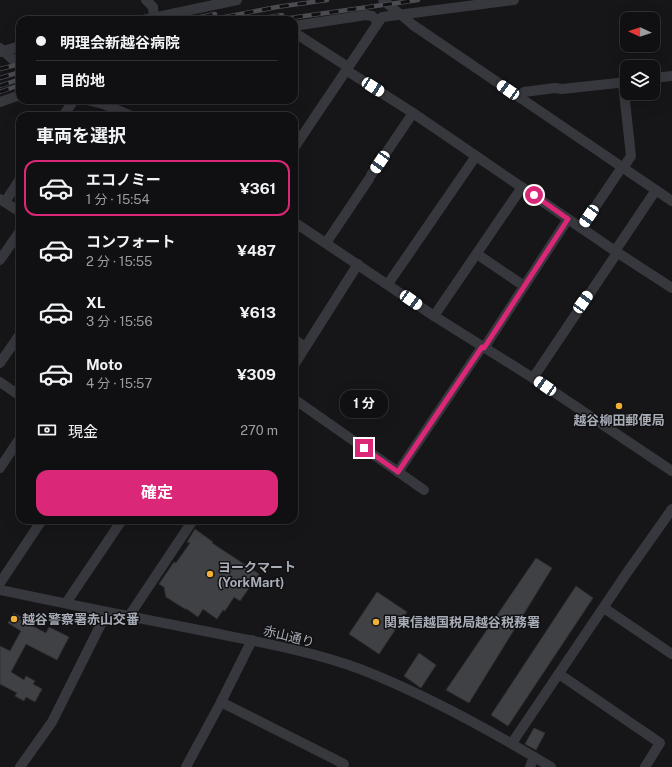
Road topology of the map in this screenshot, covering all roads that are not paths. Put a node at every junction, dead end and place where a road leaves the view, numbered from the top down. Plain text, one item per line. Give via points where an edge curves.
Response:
1 (146, 0) edge
2 (237, 0) edge
3 (382, 0) edge
4 (514, 0) edge
5 (400, 15) junction
6 (154, 16) edge
7 (163, 16) edge
8 (378, 22) junction
9 (298, 25) edge
10 (298, 34) edge
11 (16, 47) edge
12 (1, 50) edge
13 (16, 63) edge
14 (347, 68) junction
15 (672, 76) edge
16 (660, 77) edge
17 (620, 83) edge
18 (16, 96) edge
19 (520, 98) junction
20 (627, 100) edge
21 (0, 102) edge
22 (103, 104) edge
23 (122, 112) edge
24 (413, 112) junction
25 (298, 142) edge
26 (476, 156) junction
27 (622, 168) junction
28 (16, 184) edge
29 (522, 187) junction
30 (656, 190) junction
31 (2, 200) edge
32 (672, 201) edge
33 (16, 209) edge
34 (568, 219) junction
35 (298, 225) edge
36 (581, 228) junction
37 (16, 237) edge
38 (326, 243) junction
39 (616, 252) junction
40 (476, 254) junction
41 (0, 260) edge
42 (358, 264) junction
43 (388, 284) junction
44 (524, 286) junction
45 (672, 288) edge
46 (434, 316) junction
47 (16, 340) edge
48 (298, 342) edge
49 (305, 347) junction
50 (483, 348) junction
51 (298, 358) edge
52 (0, 363) edge
53 (533, 378) junction
54 (0, 382) edge
55 (16, 393) edge
56 (298, 402) edge
57 (16, 444) edge
58 (0, 468) edge
59 (398, 472) junction
60 (672, 472) edge
61 (424, 490) dead end
62 (672, 509) edge
63 (39, 524) edge
64 (119, 524) edge
65 (190, 524) edge
66 (4, 567) edge
67 (0, 583) edge
68 (0, 590) edge
69 (66, 603) junction
70 (604, 608) junction
71 (107, 612) junction
72 (129, 616) junction
73 (252, 640) junction
74 (672, 654) edge
75 (559, 674) junction
76 (221, 702) junction
77 (512, 743) junction
78 (534, 757) junction
79 (20, 767) edge
80 (186, 767) edge
81 (342, 767) edge
82 (530, 767) edge
83 (551, 767) edge
84 (645, 767) edge

1 - 6 street via 153,7
2 - 7 street
3 - 5 street
4 - 5 street
5 - 8 street via 382,17
5 - 19 street
8 - 9 street via 372,16 366,15
8 - 14 street
10 - 14 street
11 - 12 street
12 - 13 street
14 - 24 street
14 - 25 street
15 - 16 street
17 - 19 street via 524,92
18 - 21 street
19 - 27 street
20 - 27 street via 632,156
22 - 23 street
24 - 26 street
24 - 38 street
26 - 29 street
26 - 43 street
27 - 30 street
27 - 36 street
28 - 31 street
29 - 34 street
29 - 40 street
30 - 32 street
30 - 39 street
31 - 33 street
34 - 36 street
34 - 44 street
35 - 38 street
36 - 39 street
37 - 41 street
38 - 42 street
39 - 45 street
39 - 53 street
40 - 44 street
40 - 46 street
42 - 43 street
42 - 49 street
43 - 46 street
44 - 50 street
46 - 50 street
47 - 52 street
48 - 49 street
49 - 51 street
50 - 53 street
50 - 59 street
53 - 60 street
54 - 55 street
56 - 59 street
57 - 58 street
59 - 61 street
62 - 70 street
63 - 66 street
64 - 69 street
65 - 72 street
66 - 67 street
68 - 69 street, 赤山通り
69 - 71 street, 赤山通り
70 - 74 street
70 - 75 street
71 - 72 street, 赤山通り
71 - 79 street via 52,722
72 - 73 street, 赤山通り
73 - 76 street
73 - 77 street, 赤山通り via 360,669 431,700
75 - 77 street
75 - 84 street via 660,743
76 - 80 street
76 - 81 street via 344,764
77 - 78 street, 赤山通り
78 - 82 street
78 - 83 street, 赤山通り

